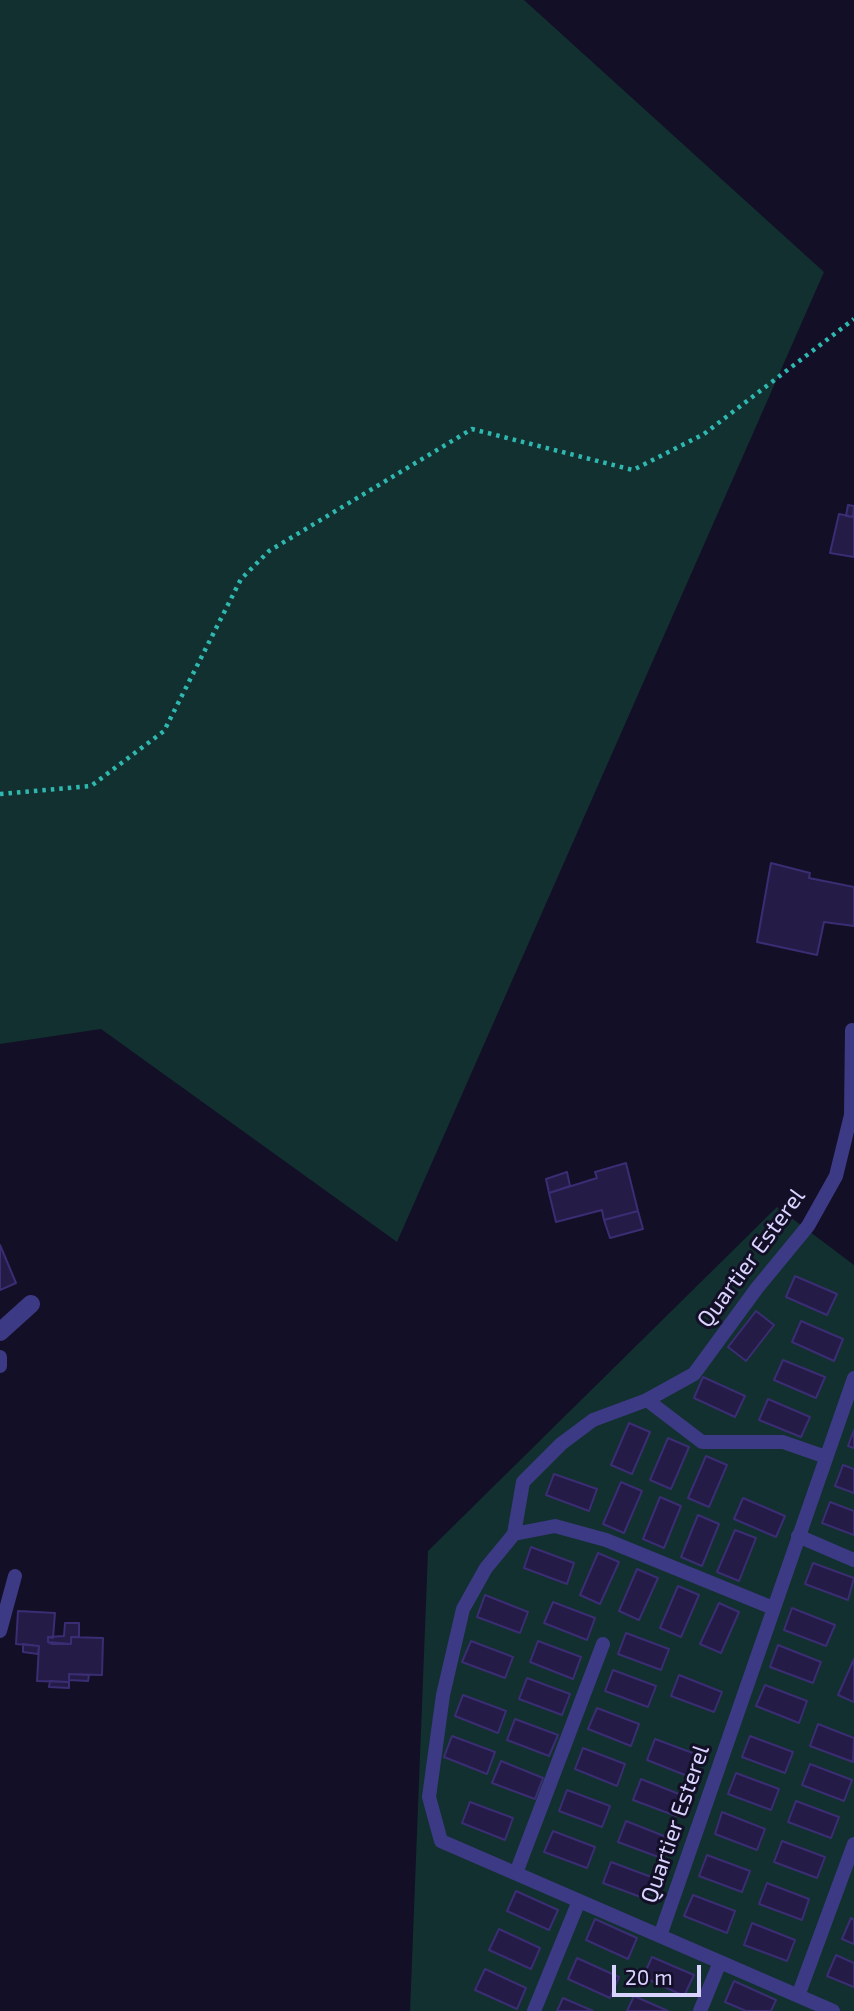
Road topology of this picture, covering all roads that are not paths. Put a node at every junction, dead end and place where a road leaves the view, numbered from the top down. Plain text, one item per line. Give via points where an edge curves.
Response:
1 (852, 1030) edge
2 (32, 1304) dead end
3 (0, 1332) edge
4 (0, 1357) edge
5 (0, 1366) edge
6 (854, 1378) edge
7 (647, 1400) junction
8 (826, 1457) junction
9 (513, 1534) junction
10 (798, 1536) junction
11 (854, 1560) edge
12 (15, 1576) dead end
13 (773, 1608) junction
14 (0, 1631) edge
15 (603, 1644) dead end
16 (854, 1844) edge
17 (516, 1873) junction
18 (579, 1901) junction
19 (660, 1936) junction
20 (720, 1962) junction
21 (798, 1996) junction
22 (534, 2011) edge
23 (700, 2011) edge
24 (833, 2011) edge

1 - 7 lane, Quartier Esterel via 850,1115 836,1176 808,1226 694,1374
2 - 3 street
4 - 5 lane
6 - 8 lane, Quartier Esterel
7 - 8 lane via 702,1442 783,1442
7 - 9 lane, Quartier Esterel via 593,1420 561,1444 523,1482
8 - 10 lane, Quartier Esterel
9 - 13 lane via 555,1526 606,1541
9 - 17 lane, Quartier Esterel via 486,1568 463,1609 443,1695 429,1797 441,1841
10 - 11 lane
10 - 13 lane, Quartier Esterel
12 - 14 lane
13 - 19 lane, Quartier Esterel
15 - 17 lane
16 - 21 lane
17 - 18 lane, Quartier Esterel
18 - 19 lane, Quartier Esterel
18 - 22 lane
19 - 20 lane, Quartier Esterel
20 - 21 lane, Quartier Esterel
20 - 23 lane
21 - 24 lane, Quartier Esterel

